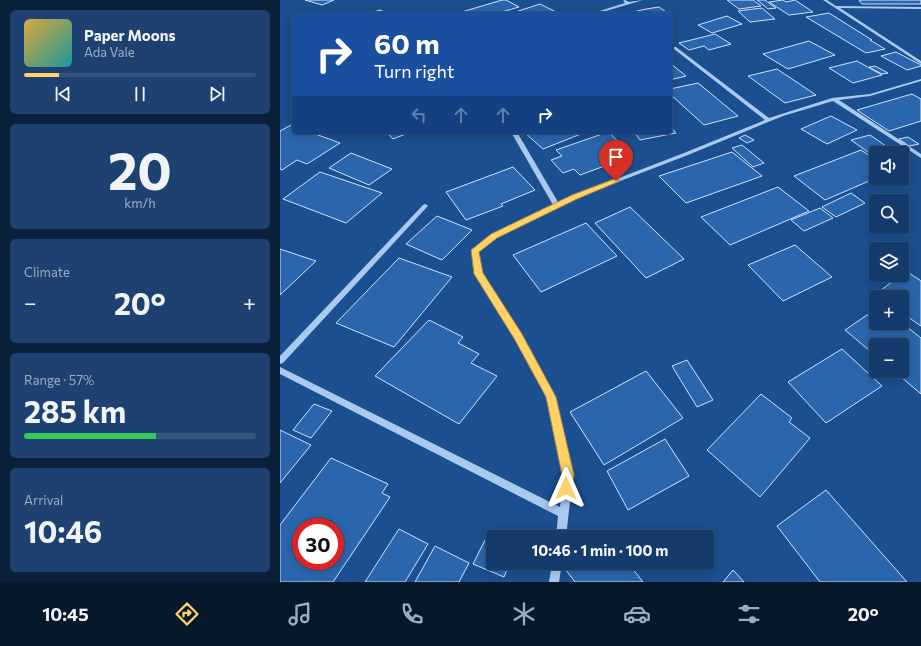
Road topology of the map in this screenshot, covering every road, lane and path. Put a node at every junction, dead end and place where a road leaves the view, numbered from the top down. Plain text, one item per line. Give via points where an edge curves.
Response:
1 (623, 0) edge
2 (641, 0) edge
3 (825, 0) edge
4 (628, 2) junction
5 (834, 7) junction
6 (921, 8) edge
7 (598, 12) edge
8 (675, 48) dead end
9 (921, 63) edge
10 (921, 80) edge
11 (834, 99) junction
12 (769, 120) junction
13 (515, 134) edge
14 (921, 156) edge
15 (425, 206) dead end
16 (557, 206) junction
17 (280, 361) edge
18 (280, 370) edge
19 (564, 514) junction
20 (562, 530) edge
21 (556, 570) edge
22 (554, 582) edge

1 - 4 street
2 - 4 street
3 - 5 street
4 - 7 street
5 - 6 street
5 - 9 street
8 - 12 street
10 - 11 street via 870,95
11 - 12 street
11 - 14 street
12 - 16 street
13 - 16 street
15 - 17 street
16 - 19 street via 494,236 475,250 479,274 519,337 551,397 568,475
18 - 19 street
19 - 20 street
21 - 22 street

